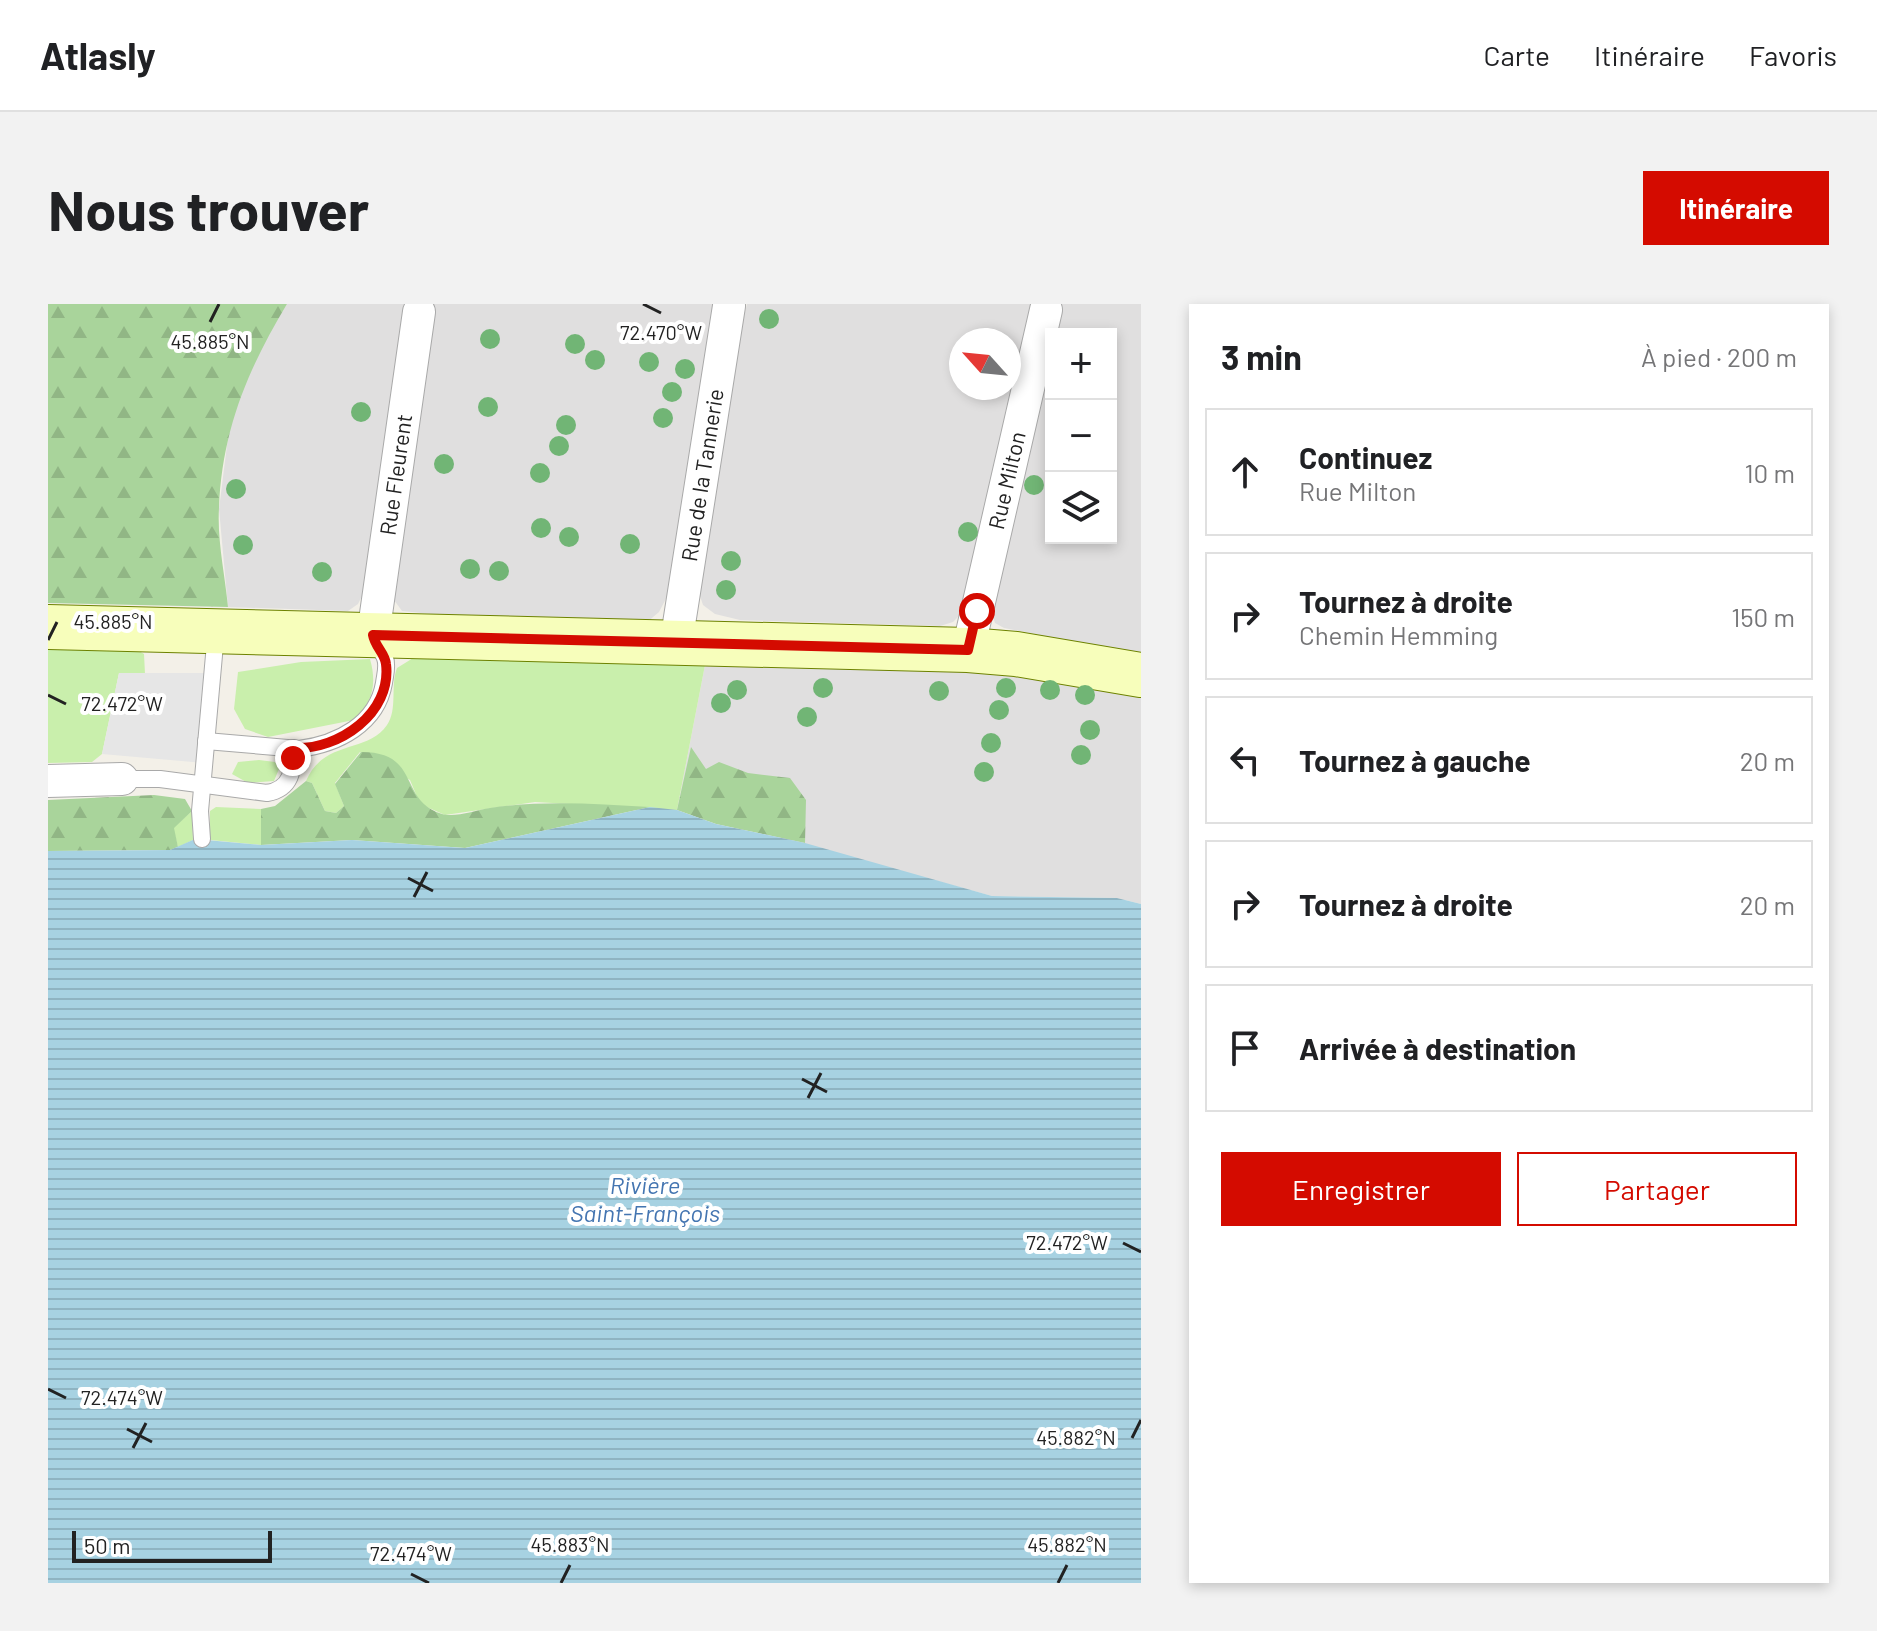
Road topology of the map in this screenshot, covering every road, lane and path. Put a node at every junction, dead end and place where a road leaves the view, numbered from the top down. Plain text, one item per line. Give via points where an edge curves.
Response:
1 (729, 306) dead end
2 (1046, 310) dead end
3 (419, 312) dead end
4 (48, 627) edge
5 (216, 631) junction
6 (373, 635) junction
7 (676, 643) junction
8 (968, 650) junction
9 (1141, 675) edge
10 (206, 741) junction
11 (294, 748) junction
12 (122, 779) joint
13 (48, 781) edge
14 (203, 785) junction
15 (202, 839) dead end

1 - 7 street, Rue de la Tannerie
2 - 8 street, Rue Milton
3 - 6 street, Rue Fleurent
4 - 5 street
5 - 6 street
5 - 10 lane
6 - 7 street
6 - 11 lane via 386,669 373,713 337,738
7 - 8 street
8 - 9 street
10 - 11 lane
10 - 14 lane
11 - 14 lane via 292,771 279,791
12 - 13 street
12 - 14 lane
14 - 15 lane

